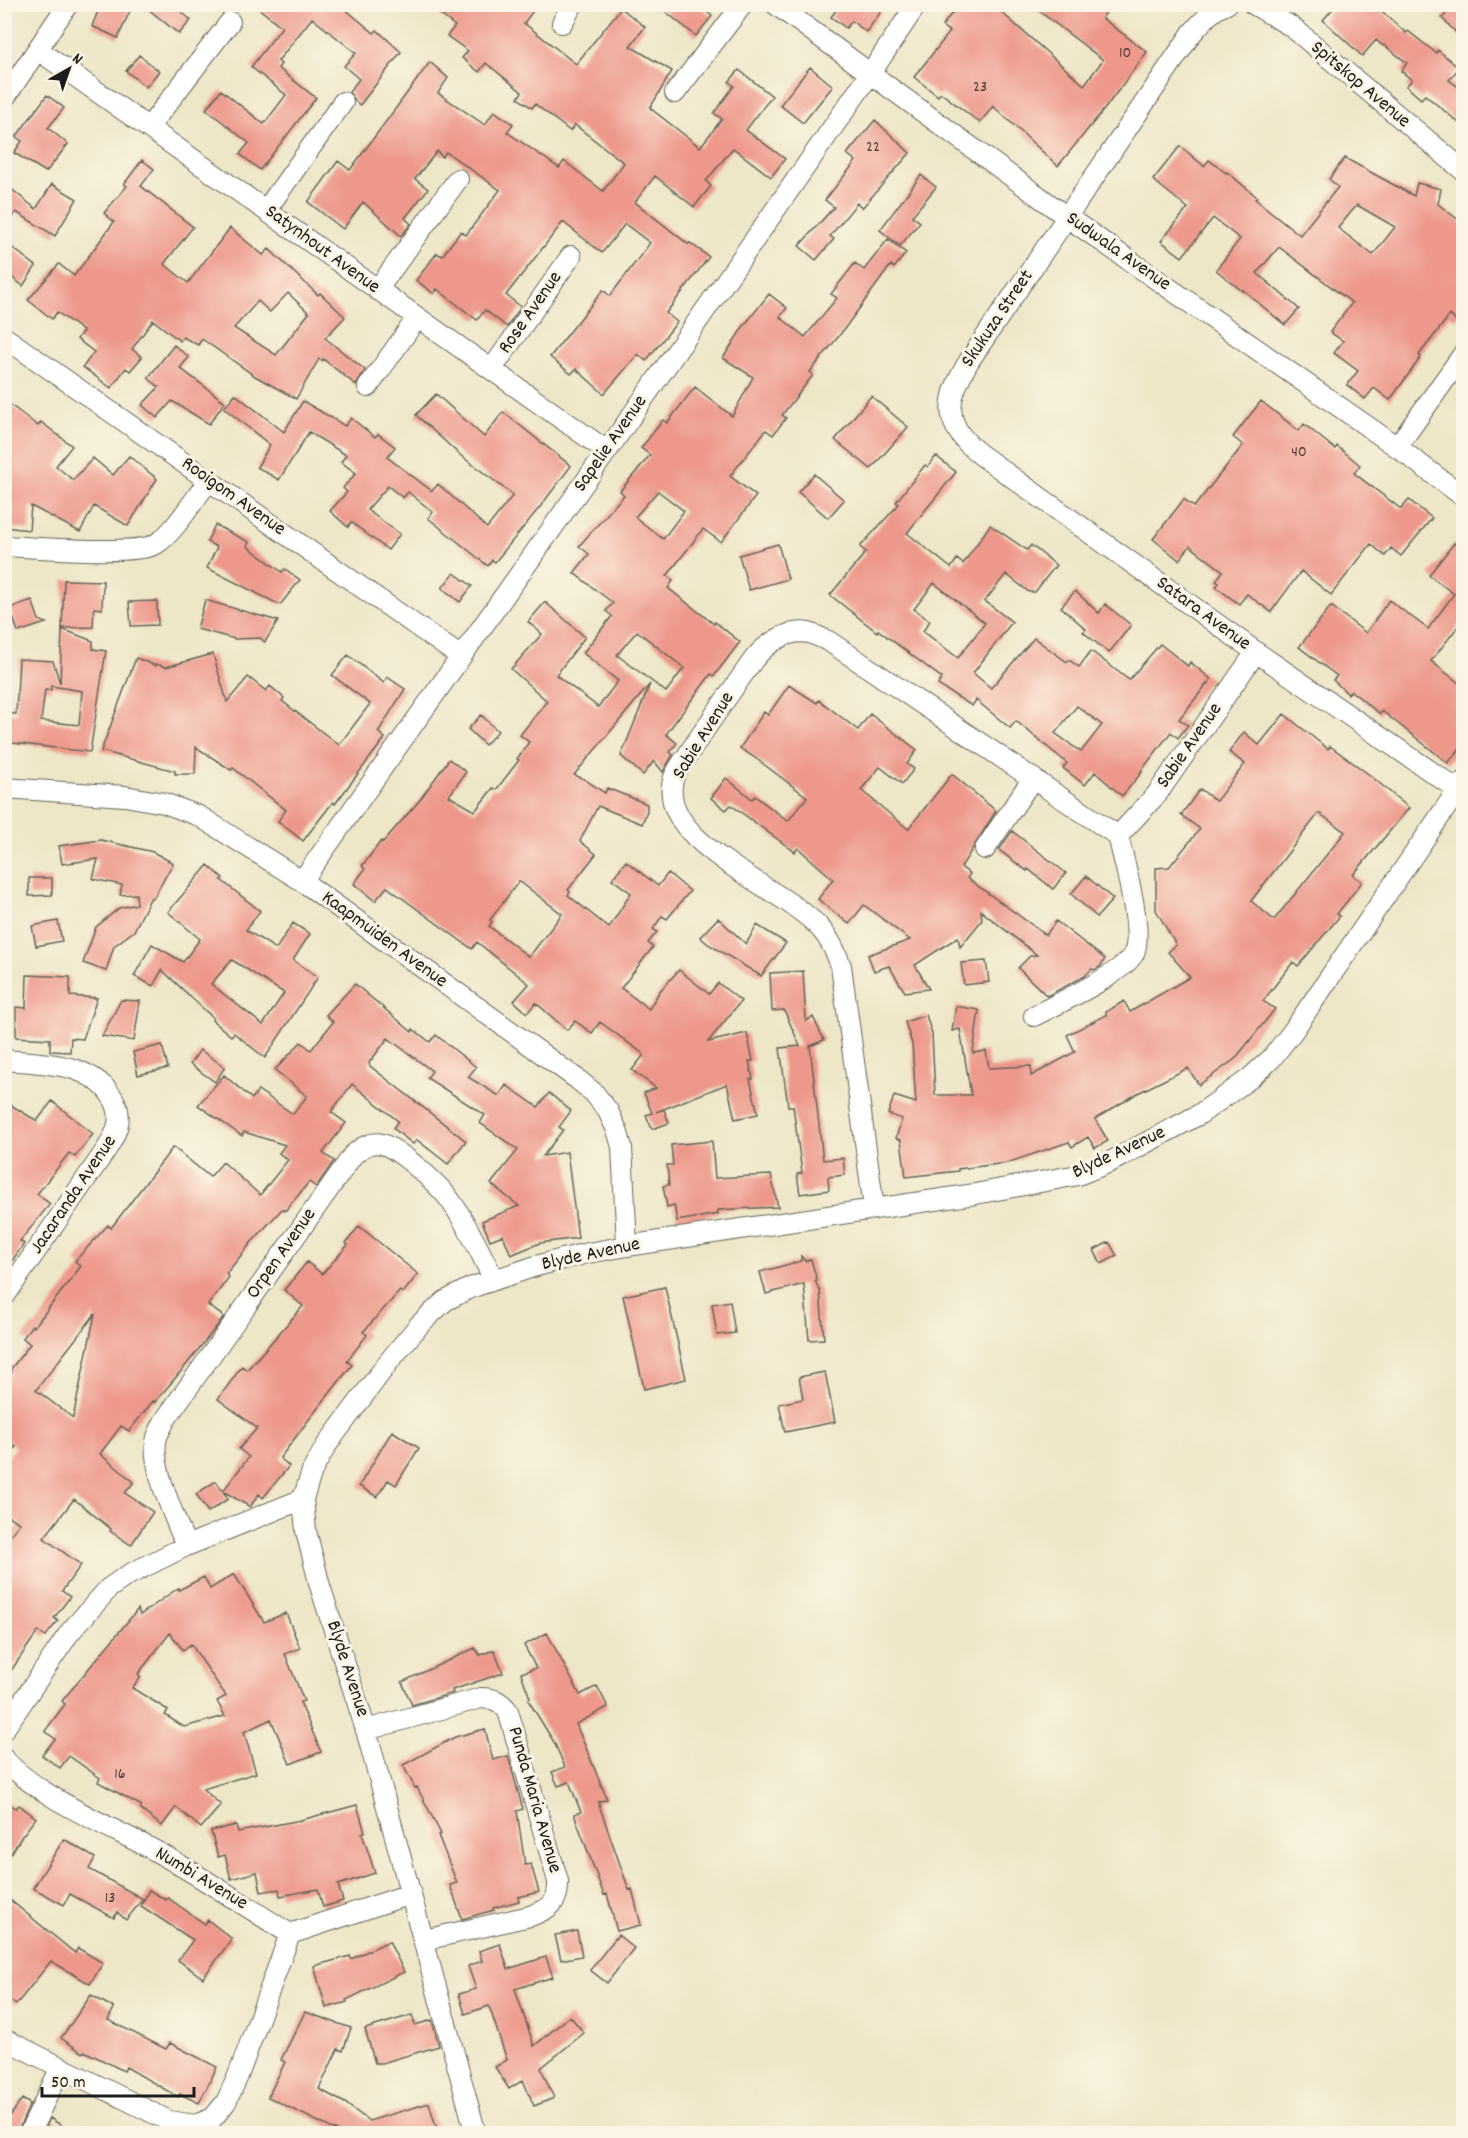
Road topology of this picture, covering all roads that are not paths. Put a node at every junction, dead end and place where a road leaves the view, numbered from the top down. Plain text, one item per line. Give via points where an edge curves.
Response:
1 (68, 4) edge
2 (573, 4) edge
3 (743, 4) edge
4 (775, 4) edge
5 (917, 4) edge
6 (1227, 4) edge
7 (1253, 4) edge
8 (230, 22) dead end
9 (562, 23) dead end
10 (38, 50) junction
11 (870, 74) junction
12 (675, 93) dead end
13 (4, 99) edge
14 (343, 102) dead end
15 (149, 127) junction
16 (1464, 171) edge
17 (458, 179) dead end
18 (266, 210) junction
19 (1067, 217) junction
20 (571, 256) dead end
21 (377, 290) junction
22 (417, 318) junction
23 (4, 337) edge
24 (1464, 353) edge
25 (492, 369) junction
26 (368, 387) dead end
27 (956, 429) joint
28 (1397, 447) junction
29 (607, 451) junction
30 (209, 480) junction
31 (1464, 497) edge
32 (4, 546) edge
33 (1256, 652) junction
34 (461, 657) junction
35 (1033, 778) junction
36 (1461, 785) edge
37 (4, 788) edge
38 (1118, 836) junction
39 (985, 849) dead end
40 (302, 882) junction
41 (1034, 1016) dead end
42 (4, 1060) edge
43 (874, 1208) junction
44 (627, 1246) junction
45 (494, 1280) junction
46 (4, 1297) edge
47 (303, 1498) junction
48 (186, 1546) junction
49 (4, 1729) edge
50 (366, 1730) junction
51 (4, 1759) edge
52 (410, 1894) junction
53 (290, 1934) junction
54 (424, 1940) junction
55 (4, 2039) edge
56 (61, 2067) junction
57 (29, 2133) edge
58 (476, 2133) edge

1 - 10 street
2 - 9 street
3 - 12 street
4 - 11 street, Sudwala Avenue
5 - 11 street, Sapelie Avenue
6 - 19 street via 1207,16 1192,33
7 - 16 street, Spitskop Avenue via 1292,27
8 - 15 street
10 - 13 street
10 - 15 street, Satynhout Avenue
11 - 19 street, Sudwala Avenue
11 - 29 street, Sapelie Avenue
14 - 18 street
15 - 18 street, Satynhout Avenue
17 - 21 street
18 - 21 street, Satynhout Avenue
19 - 27 street, Skukuza Street via 958,380 951,413
19 - 28 street, Sudwala Avenue
20 - 25 street, Rose Avenue
21 - 22 street, Satynhout Avenue
22 - 25 street, Satynhout Avenue
22 - 26 street
23 - 30 street, Rooigom Avenue
24 - 28 street
25 - 29 street, Satynhout Avenue
27 - 33 street, Satara Avenue via 981,455
28 - 31 street, Sudwala Avenue
29 - 34 street, Sapelie Avenue
30 - 32 street via 166,536 154,545 121,550
30 - 34 street, Rooigom Avenue
33 - 36 street, Satara Avenue
33 - 38 street, Sabie Avenue via 1157,794
34 - 40 street, Sapelie Avenue
35 - 38 street, Sabie Avenue
35 - 39 street
35 - 43 street, Sabie Avenue via 830,642 810,633 793,633 760,651 673,778 670,799 686,828 701,843 798,909 819,926 834,946 841,966
36 - 43 street, Blyde Avenue via 1293,1031 1271,1059 1230,1093 1200,1114 1078,1175
37 - 40 street, Kaapmuiden Avenue via 125,796 164,803 199,816
38 - 41 street via 1136,919 1134,954 1098,983
40 - 44 street, Kaapmuiden Avenue via 594,1093 608,1111 622,1147
42 - 46 street, Jacaranda Avenue via 73,1068 92,1077 107,1089 120,1117 117,1132 106,1150
43 - 44 street, Blyde Avenue
44 - 45 street, Blyde Avenue via 536,1266
45 - 47 street, Blyde Avenue via 445,1301 420,1324 326,1446
45 - 48 street, Orpen Avenue via 452,1202 436,1185 381,1144 365,1145 353,1155 172,1410 157,1438 159,1473
47 - 48 street
47 - 50 street, Blyde Avenue via 306,1532 320,1586
48 - 49 street via 109,1588 70,1632
50 - 52 street, Blyde Avenue
50 - 54 street, Punda Maria Avenue via 482,1698 501,1703 508,1711 558,1881 558,1895 544,1911
51 - 53 street, Numbi Avenue via 50,1794 161,1854
52 - 53 street
52 - 54 street, Blyde Avenue
53 - 56 street via 238,2076 213,2118 195,2125 169,2121
54 - 58 street, Blyde Avenue
55 - 56 street
56 - 57 street

